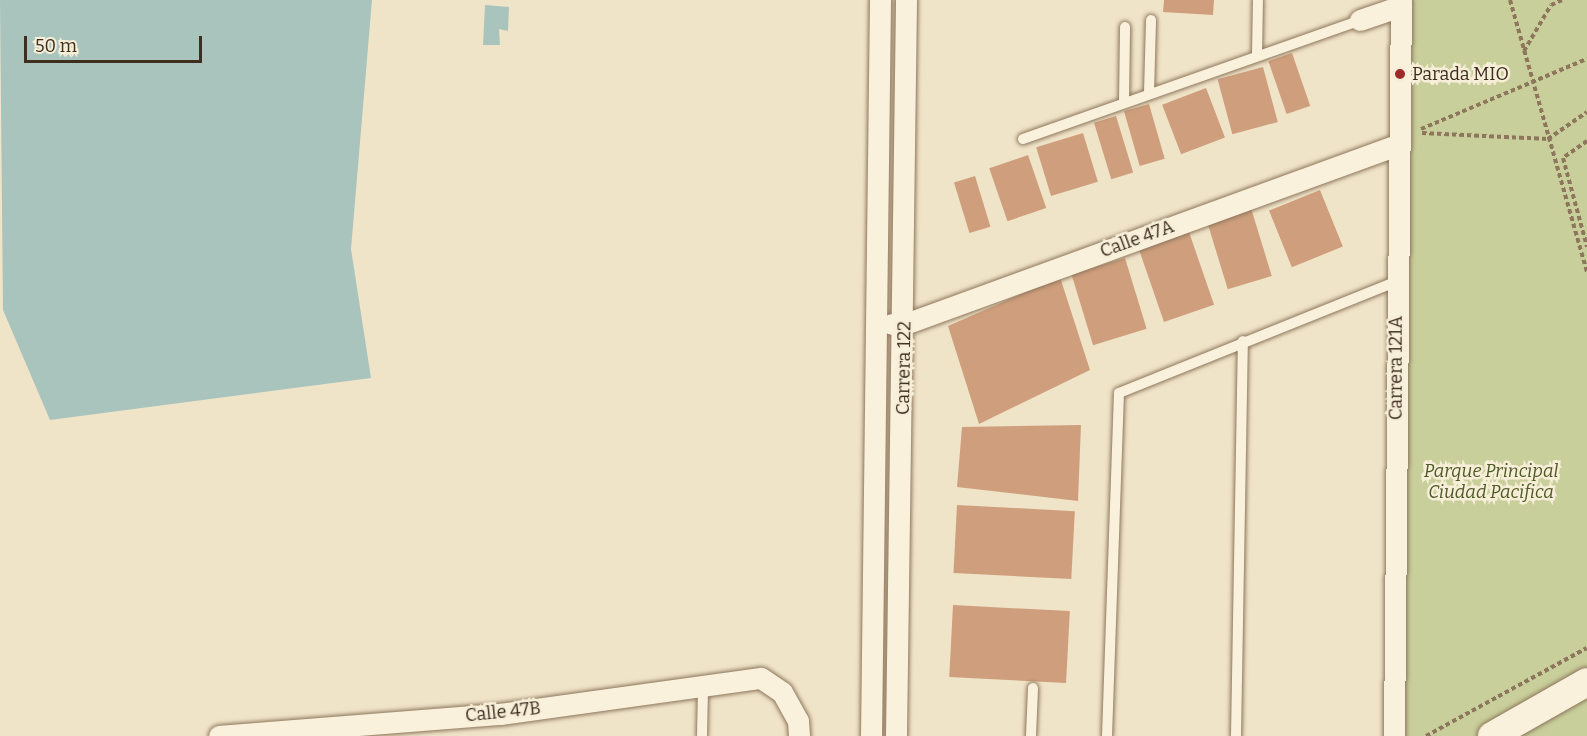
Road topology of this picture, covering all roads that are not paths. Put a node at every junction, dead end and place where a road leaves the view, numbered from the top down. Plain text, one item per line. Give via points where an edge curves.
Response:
1 (880, 0) edge
2 (906, 0) edge
3 (1258, 0) edge
4 (1401, 3) edge
5 (1151, 20) dead end
6 (1360, 20) joint
7 (1125, 27) dead end
8 (1257, 55) junction
9 (1149, 93) junction
10 (1124, 102) junction
11 (1023, 139) dead end
12 (1397, 145) junction
13 (1397, 282) junction
14 (876, 324) junction
15 (905, 324) junction
16 (1243, 341) junction
17 (1587, 682) edge
18 (703, 688) junction
19 (1033, 688) dead end
20 (219, 736) edge
21 (702, 736) edge
22 (799, 736) edge
23 (871, 736) edge
24 (896, 736) edge
25 (1031, 736) edge
26 (1107, 736) edge
27 (1236, 736) edge
28 (1394, 736) edge
29 (1492, 736) edge

1 - 14 street, Carrera 122
2 - 15 street, Carrera 122
3 - 8 lane
4 - 6 street
4 - 12 street, Carrera 121A
5 - 9 lane
6 - 8 lane
7 - 10 lane
8 - 9 lane
9 - 10 lane
10 - 11 lane
12 - 13 street, Carrera 121A
12 - 15 street, Calle 47A
13 - 16 lane
13 - 28 street, Carrera 121A
14 - 15 street, Calle 47A
14 - 23 street, Carrera 122
15 - 24 street, Carrera 122
16 - 26 lane via 1119,393
16 - 27 lane
17 - 29 main road
18 - 20 street, Calle 47B via 500,714
18 - 21 lane
18 - 22 street, Calle 47B via 761,678 782,692 798,721
19 - 25 lane

